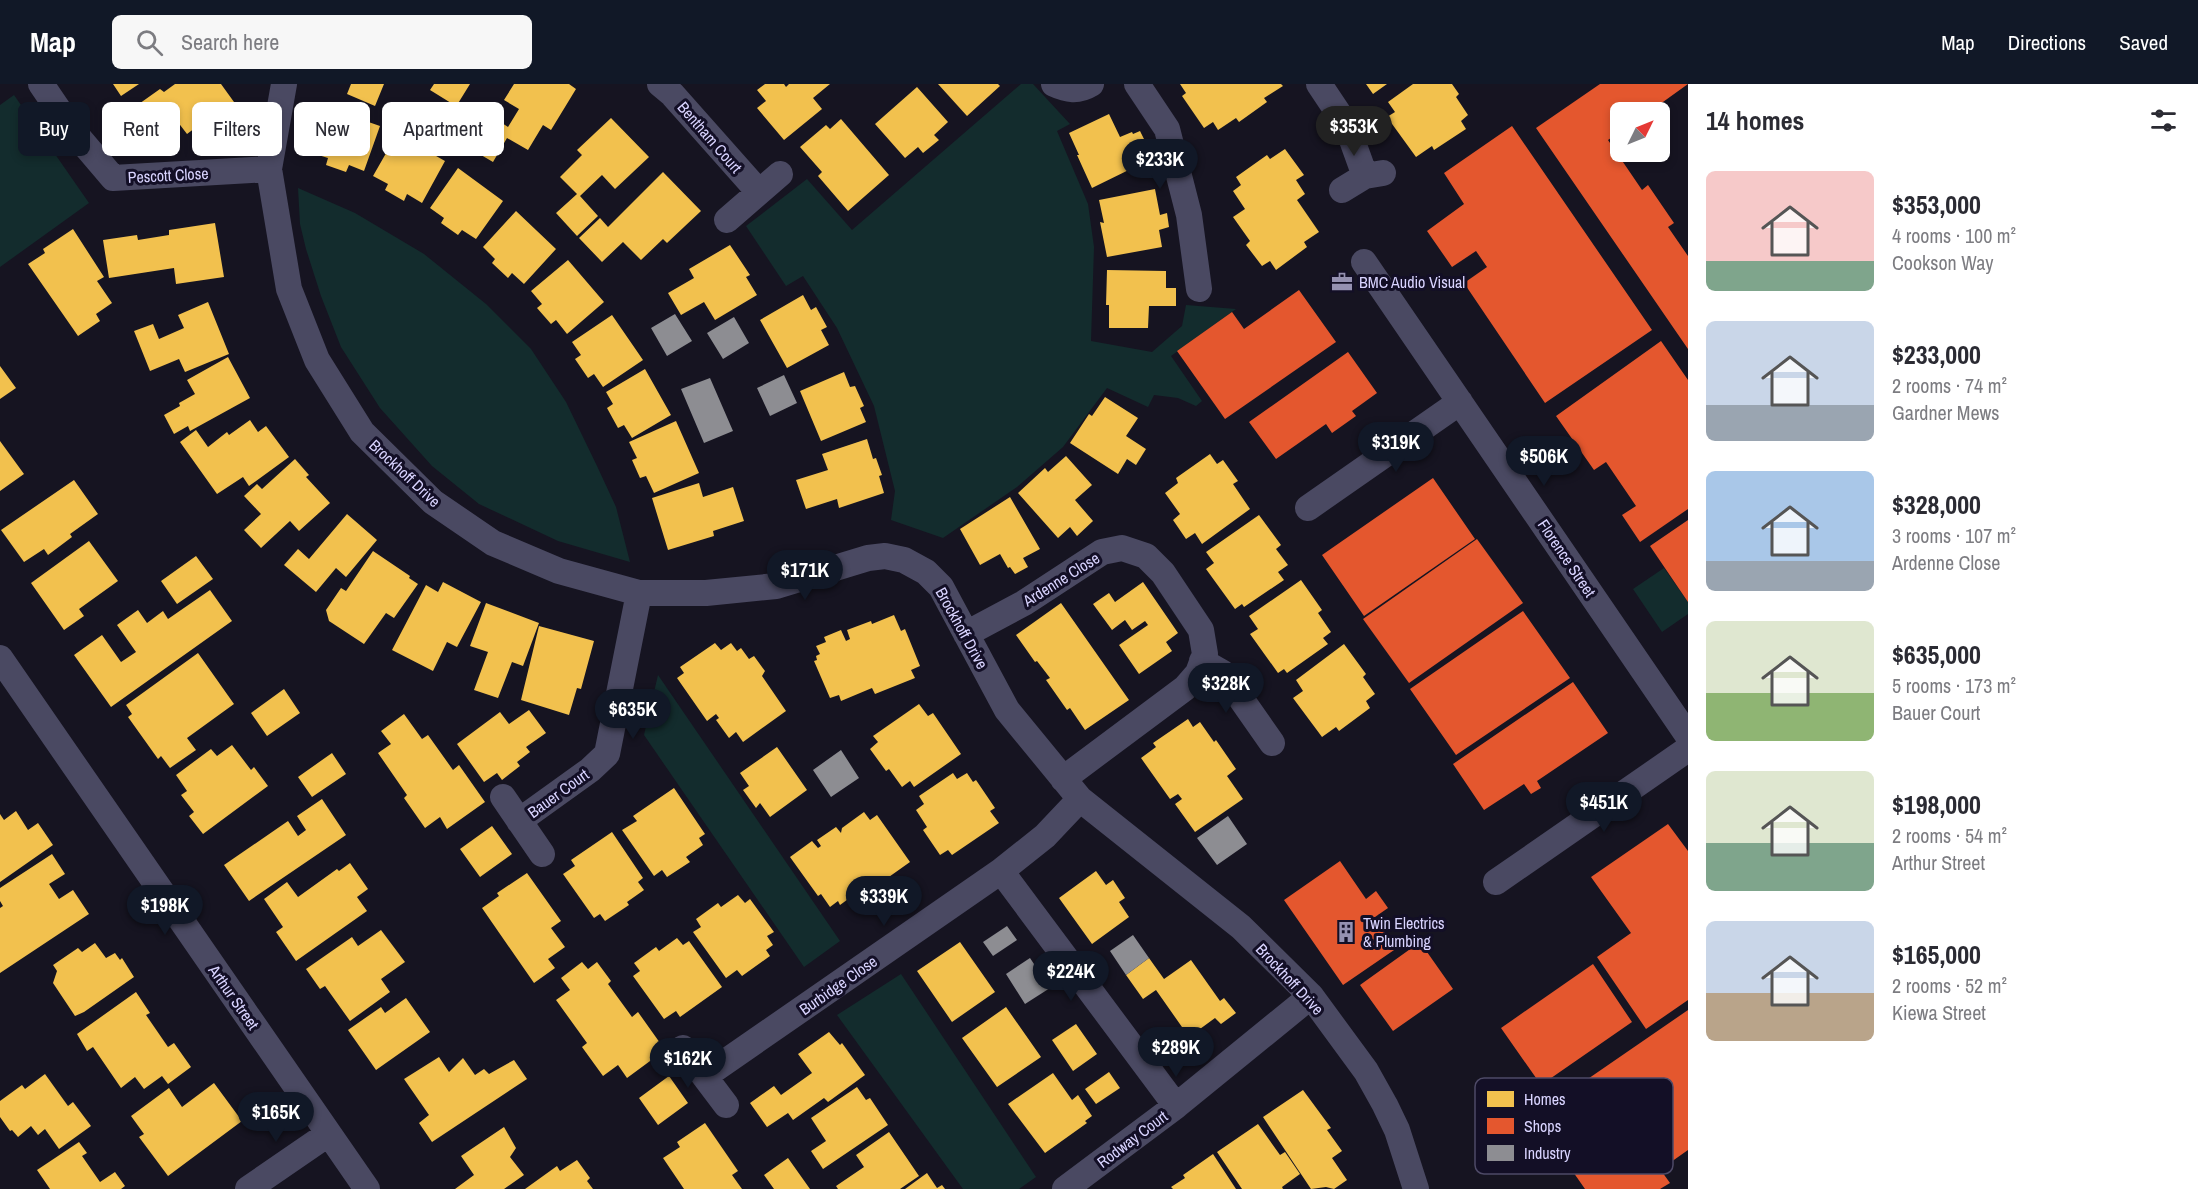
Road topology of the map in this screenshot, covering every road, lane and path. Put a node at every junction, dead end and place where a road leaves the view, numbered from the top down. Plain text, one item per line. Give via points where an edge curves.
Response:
1 (41, 84) edge
2 (284, 84) edge
3 (660, 84) edge
4 (1054, 84) edge
5 (1091, 84) edge
6 (1137, 84) edge
7 (1319, 84) edge
8 (269, 169) junction
9 (780, 174) dead end
10 (1342, 190) dead end
11 (759, 192) junction
12 (727, 220) dead end
13 (1364, 262) dead end
14 (1199, 289) dead end
15 (1460, 402) junction
16 (1308, 508) dead end
17 (639, 593) junction
18 (966, 634) junction
19 (0, 657) edge
20 (1202, 661) junction
21 (1688, 736) edge
22 (1272, 743) dead end
23 (1688, 749) edge
24 (1063, 778) junction
25 (503, 797) dead end
26 (1080, 799) junction
27 (519, 821) junction
28 (543, 854) dead end
29 (1001, 871) junction
30 (1496, 882) dead end
31 (1311, 996) junction
32 (683, 1048) dead end
33 (705, 1076) junction
34 (726, 1105) dead end
35 (1176, 1106) junction
36 (328, 1134) junction
37 (248, 1189) edge
38 (367, 1189) edge
39 (1065, 1189) edge
40 (1416, 1189) edge

1 - 8 street, Pescott Close via 73,131 113,178
2 - 8 street, Brockhoff Drive
3 - 11 street, Bentham Court
4 - 5 street via 1067,91
6 - 14 street via 1167,129 1189,215
7 - 10 street via 1374,175
8 - 17 street, Brockhoff Drive via 289,290 317,360 362,432 433,502 493,543 559,571
9 - 11 street
11 - 12 street
13 - 15 street, Florence Street
15 - 16 street
15 - 21 street, Florence Street
17 - 18 street, Brockhoff Drive via 706,593 776,586 885,556 904,560 941,586
17 - 27 street, Bauer Court via 607,754
18 - 20 street, Ardenne Close via 1024,603 1102,552 1122,548 1146,556 1163,573 1201,630 1205,654
18 - 24 street, Brockhoff Drive via 1006,710
19 - 36 street, Arthur Street
20 - 22 street via 1223,673
20 - 24 street via 1198,673 1185,688
23 - 30 street
24 - 26 street, Brockhoff Drive
25 - 27 street, Bauer Court
26 - 29 street, Burbidge Close via 1045,836
26 - 31 street, Brockhoff Drive via 1241,927
27 - 28 street, Bauer Court
29 - 33 street, Burbidge Close
29 - 35 street
31 - 35 street, Rodway Court
31 - 40 street, Brockhoff Drive via 1366,1071 1397,1130
32 - 33 street
33 - 34 street
35 - 39 street, Rodway Court
36 - 37 street
36 - 38 street, Arthur Street

